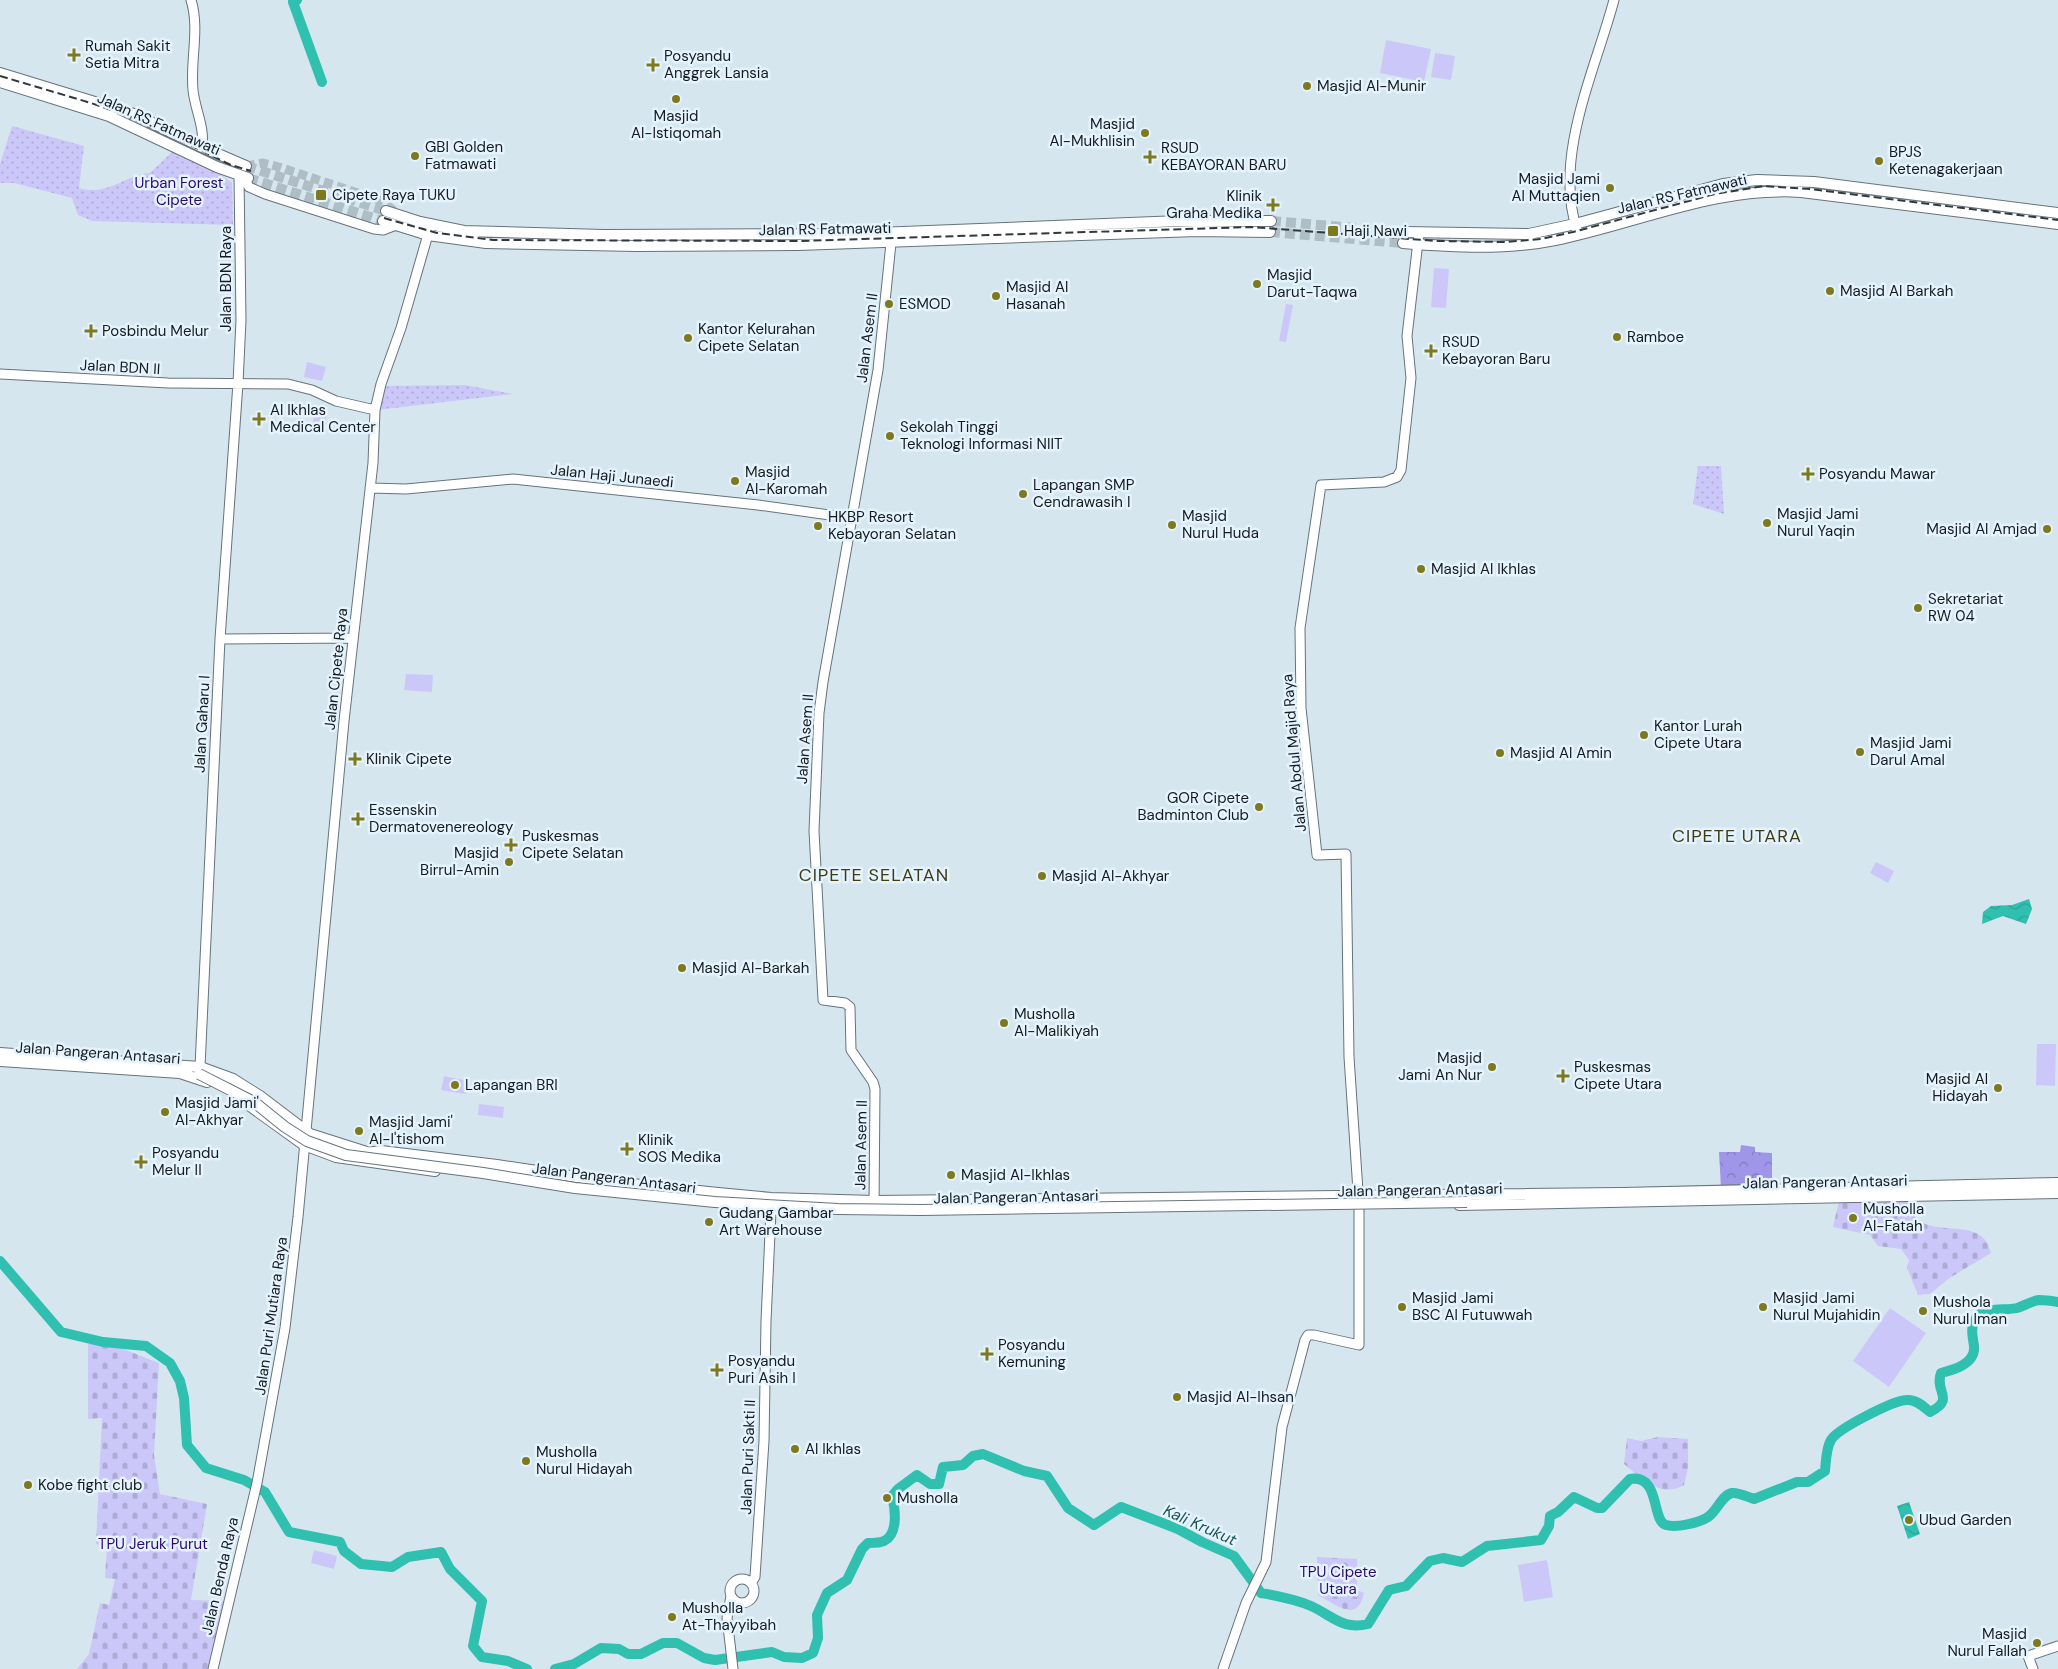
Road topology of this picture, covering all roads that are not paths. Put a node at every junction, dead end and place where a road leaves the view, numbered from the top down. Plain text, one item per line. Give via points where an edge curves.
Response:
1 (192, 0) edge
2 (1614, 0) edge
3 (0, 73) edge
4 (0, 82) edge
5 (202, 147) junction
6 (246, 166) tunnel mouth
7 (243, 177) junction
8 (2058, 213) edge
9 (1272, 221) tunnel mouth
10 (1575, 224) junction
11 (2058, 224) edge
12 (396, 226) junction
13 (430, 230) junction
14 (1056, 232) junction
15 (1270, 232) tunnel mouth
16 (1404, 232) tunnel mouth
17 (1419, 233) junction
18 (1578, 235) junction
19 (706, 241) junction
20 (891, 243) junction
21 (1403, 243) tunnel mouth
22 (1418, 244) junction
23 (0, 374) edge
24 (238, 383) junction
25 (376, 410) junction
26 (370, 488) junction
27 (851, 518) junction
28 (352, 638) junction
29 (220, 639) junction
30 (0, 1053) edge
31 (0, 1061) edge
32 (200, 1070) junction
33 (180, 1073) junction
34 (307, 1129) junction
35 (304, 1145) junction
36 (366, 1153) junction
37 (2058, 1183) edge
38 (2058, 1191) edge
39 (705, 1192) junction
40 (1358, 1195) junction
41 (949, 1200) junction
42 (874, 1201) junction
43 (704, 1203) junction
44 (1359, 1206) junction
45 (771, 1211) junction
46 (874, 1213) junction
47 (949, 1213) junction
48 (256, 1487) joint
49 (751, 1583) junction
50 (731, 1596) junction
51 (2058, 1646) edge
52 (733, 1665) edge
53 (213, 1669) edge
54 (1224, 1669) edge
55 (2033, 1669) edge

1 - 5 street via 195,19 193,90 203,130
2 - 10 street via 1575,134 1569,186
3 - 5 main road, Jalan RS Fatmawati via 134,114
4 - 7 main road, Jalan RS Fatmawati via 109,116
5 - 6 main road, Jalan RS Fatmawati
7 - 12 street via 250,187 276,198 374,229
7 - 24 street, Jalan BDN Raya
8 - 10 main road, Jalan RS Fatmawati via 1814,182 1757,180 1706,188
9 - 14 main road, Jalan RS Fatmawati via 1180,221
10 - 17 main road, Jalan RS Fatmawati via 1522,235
10 - 18 street
11 - 18 main road, Jalan RS Fatmawati via 1768,190 1729,195
12 - 13 main road, Jalan RS Fatmawati
12 - 13 main road, Jalan RS Fatmawati via 384,216
13 - 19 main road, Jalan RS Fatmawati
13 - 25 street, Jalan Cipete Raya via 381,384
14 - 15 main road, Jalan RS Fatmawati
14 - 19 main road, Jalan RS Fatmawati via 891,233
14 - 20 main road, Jalan RS Fatmawati
16 - 17 main road, Jalan RS Fatmawati
17 - 22 street, Jalan Abdul Majid Raya
18 - 22 main road, Jalan RS Fatmawati via 1521,245
19 - 20 main road, Jalan RS Fatmawati
20 - 27 street, Jalan Asem II via 878,370
21 - 22 main road, Jalan RS Fatmawati
22 - 40 street, Jalan Abdul Majid Raya via 1407,336 1411,378 1401,470 1397,477 1384,482 1321,485 1300,628 1301,708 1317,855 1346,854 1349,1057
23 - 24 street, Jalan BDN II via 168,383
24 - 25 street, Jalan BDN II via 288,384
24 - 29 street, Jalan Gaharu I
25 - 26 street, Jalan Cipete Raya
26 - 27 street, Jalan Haji Junaedi via 406,489 513,479
26 - 28 street, Jalan Cipete Raya
27 - 42 street, Jalan Asem II via 819,713 814,831 823,1000 845,1003 850,1007 851,1050 875,1089
28 - 29 street
28 - 34 street, Jalan Cipete Raya
29 - 32 street, Jalan Gaharu I
30 - 32 main road, Jalan Pangeran Antasari
31 - 33 main road, Jalan Pangeran Antasari
32 - 33 main road
32 - 34 main road, Jalan Pangeran Antasari via 233,1079
32 - 38 main road, bridge via 248,1098 307,1141 346,1155 575,1188 759,1206 921,1210 1125,1208
33 - 35 main road, Jalan Pangeran Antasari via 238,1097
34 - 35 street, Jalan Cipete Raya
34 - 36 main road, Jalan Pangeran Antasari
35 - 43 main road, Jalan Pangeran Antasari via 336,1157 388,1166 597,1194
35 - 48 street, Jalan Puri Mutiara Raya via 285,1328
36 - 37 main road, bridge via 575,1182 759,1201 837,1204 1599,1196
36 - 39 main road, Jalan Pangeran Antasari via 380,1151
37 - 40 main road, Jalan Pangeran Antasari via 1622,1193
38 - 44 main road, Jalan Pangeran Antasari
39 - 42 main road, Jalan Pangeran Antasari
39 - 43 main road
40 - 41 main road, Jalan Pangeran Antasari
40 - 44 street
41 - 42 main road, Jalan Pangeran Antasari
41 - 47 main road
42 - 46 street, Jalan Asem II
43 - 45 main road, Jalan Pangeran Antasari
44 - 47 main road, Jalan Pangeran Antasari
44 - 54 street via 1359,1345 1314,1335 1308,1335 1305,1340 1282,1427 1268,1546 1259,1580 1246,1604
45 - 46 main road, Jalan Pangeran Antasari
45 - 49 street, Jalan Puri Sakti II via 760,1514 755,1577
46 - 47 main road, Jalan Pangeran Antasari
48 - 53 street, Jalan Benda Raya
49 - 50 street via 743,1579 735,1581 730,1589
49 - 50 street via 754,1592 749,1600 740,1603
50 - 52 street via 727,1609
51 - 55 street via 2028,1656

